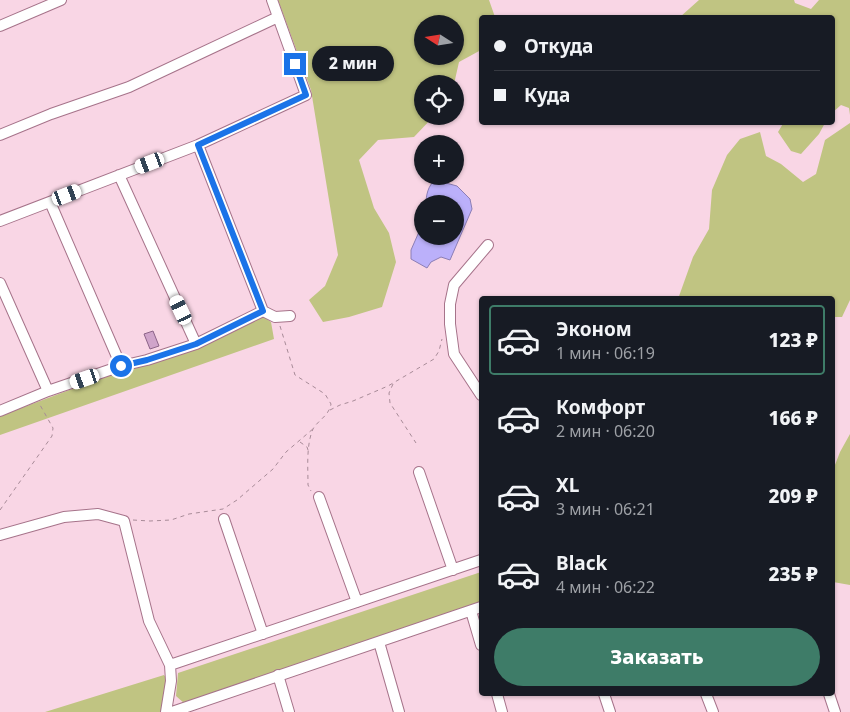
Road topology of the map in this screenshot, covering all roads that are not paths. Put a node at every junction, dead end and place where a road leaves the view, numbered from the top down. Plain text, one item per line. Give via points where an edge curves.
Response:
1 (61, 0) edge
2 (272, 0) edge
3 (278, 17) junction
4 (0, 26) edge
5 (0, 135) edge
6 (198, 145) junction
7 (118, 175) junction
8 (50, 202) junction
9 (0, 221) edge
10 (488, 245) dead end
11 (0, 283) edge
12 (263, 311) junction
13 (290, 316) dead end
14 (196, 344) junction
15 (121, 366) junction
16 (48, 391) junction
17 (479, 393) edge
18 (0, 411) edge
19 (419, 472) dead end
20 (319, 497) road end
21 (224, 519) dead end
22 (0, 535) edge
23 (479, 561) edge
24 (453, 570) junction
25 (357, 602) junction
26 (479, 608) edge
27 (471, 611) junction
28 (263, 634) junction
29 (479, 638) edge
30 (379, 642) junction
31 (170, 665) junction
32 (278, 675) junction
33 (498, 696) edge
34 (605, 696) edge
35 (707, 696) edge
36 (830, 696) edge
37 (178, 711) edge
38 (166, 712) edge
39 (289, 712) edge
40 (399, 712) edge
41 (502, 712) edge
42 (610, 712) edge
43 (713, 712) edge
44 (835, 712) edge

1 - 4 street
2 - 3 street
3 - 5 street via 129,86
3 - 6 street via 306,95
6 - 7 street
6 - 12 street
7 - 8 street
7 - 14 street
8 - 9 street
8 - 15 street
10 - 17 street via 454,285 450,304 454,354
11 - 16 street
12 - 13 street via 274,317
12 - 14 street
14 - 15 street
15 - 16 street
16 - 18 street
19 - 24 street
20 - 25 street
21 - 28 street
22 - 31 street via 64,517 98,514 124,521 149,621
23 - 24 street
24 - 25 street
25 - 28 street
26 - 27 street
27 - 29 street
27 - 30 street
28 - 31 street
30 - 32 street
30 - 40 street
31 - 38 street
32 - 37 street
32 - 39 street
33 - 41 street
34 - 42 street
35 - 43 street
36 - 44 street

